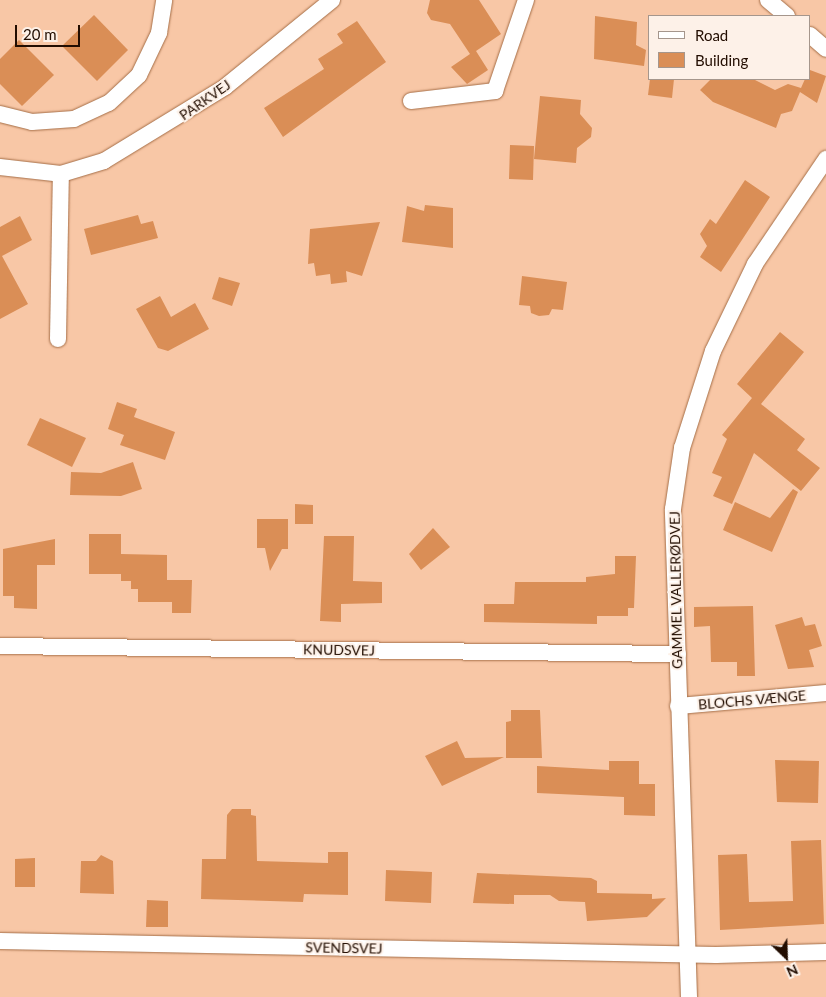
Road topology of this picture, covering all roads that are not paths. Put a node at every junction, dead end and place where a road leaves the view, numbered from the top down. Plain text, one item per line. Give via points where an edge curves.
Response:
1 (164, 0) edge
2 (332, 0) edge
3 (526, 0) edge
4 (768, 0) edge
5 (786, 15) edge
6 (811, 36) edge
7 (826, 49) edge
8 (411, 102) dead end
9 (0, 114) edge
10 (826, 159) edge
11 (0, 167) edge
12 (61, 174) junction
13 (58, 338) dead end
14 (0, 646) edge
15 (678, 654) junction
16 (826, 693) edge
17 (678, 706) junction
18 (0, 941) edge
19 (826, 952) edge
20 (687, 954) junction
21 (689, 997) edge

1 - 9 street via 159,33 139,75 109,103 66,119 32,122
2 - 12 street, PARKVEJ via 225,87 162,130 104,161
3 - 8 street via 495,91
4 - 5 street
6 - 7 street
10 - 15 street, GAMMEL VALLERØDVEJ via 755,264 713,351 682,448 673,508
11 - 12 street, PARKVEJ
12 - 13 street
14 - 15 street, KNUDSVEJ
15 - 17 street, GAMMEL VALLERØDVEJ
16 - 17 street, BLOCHS VÆNGE
17 - 20 street, GAMMEL VALLERØDVEJ
18 - 20 street, SVENDSVEJ
19 - 20 street, SVENDSVEJ
20 - 21 street, GAMMEL VALLERØDVEJ

